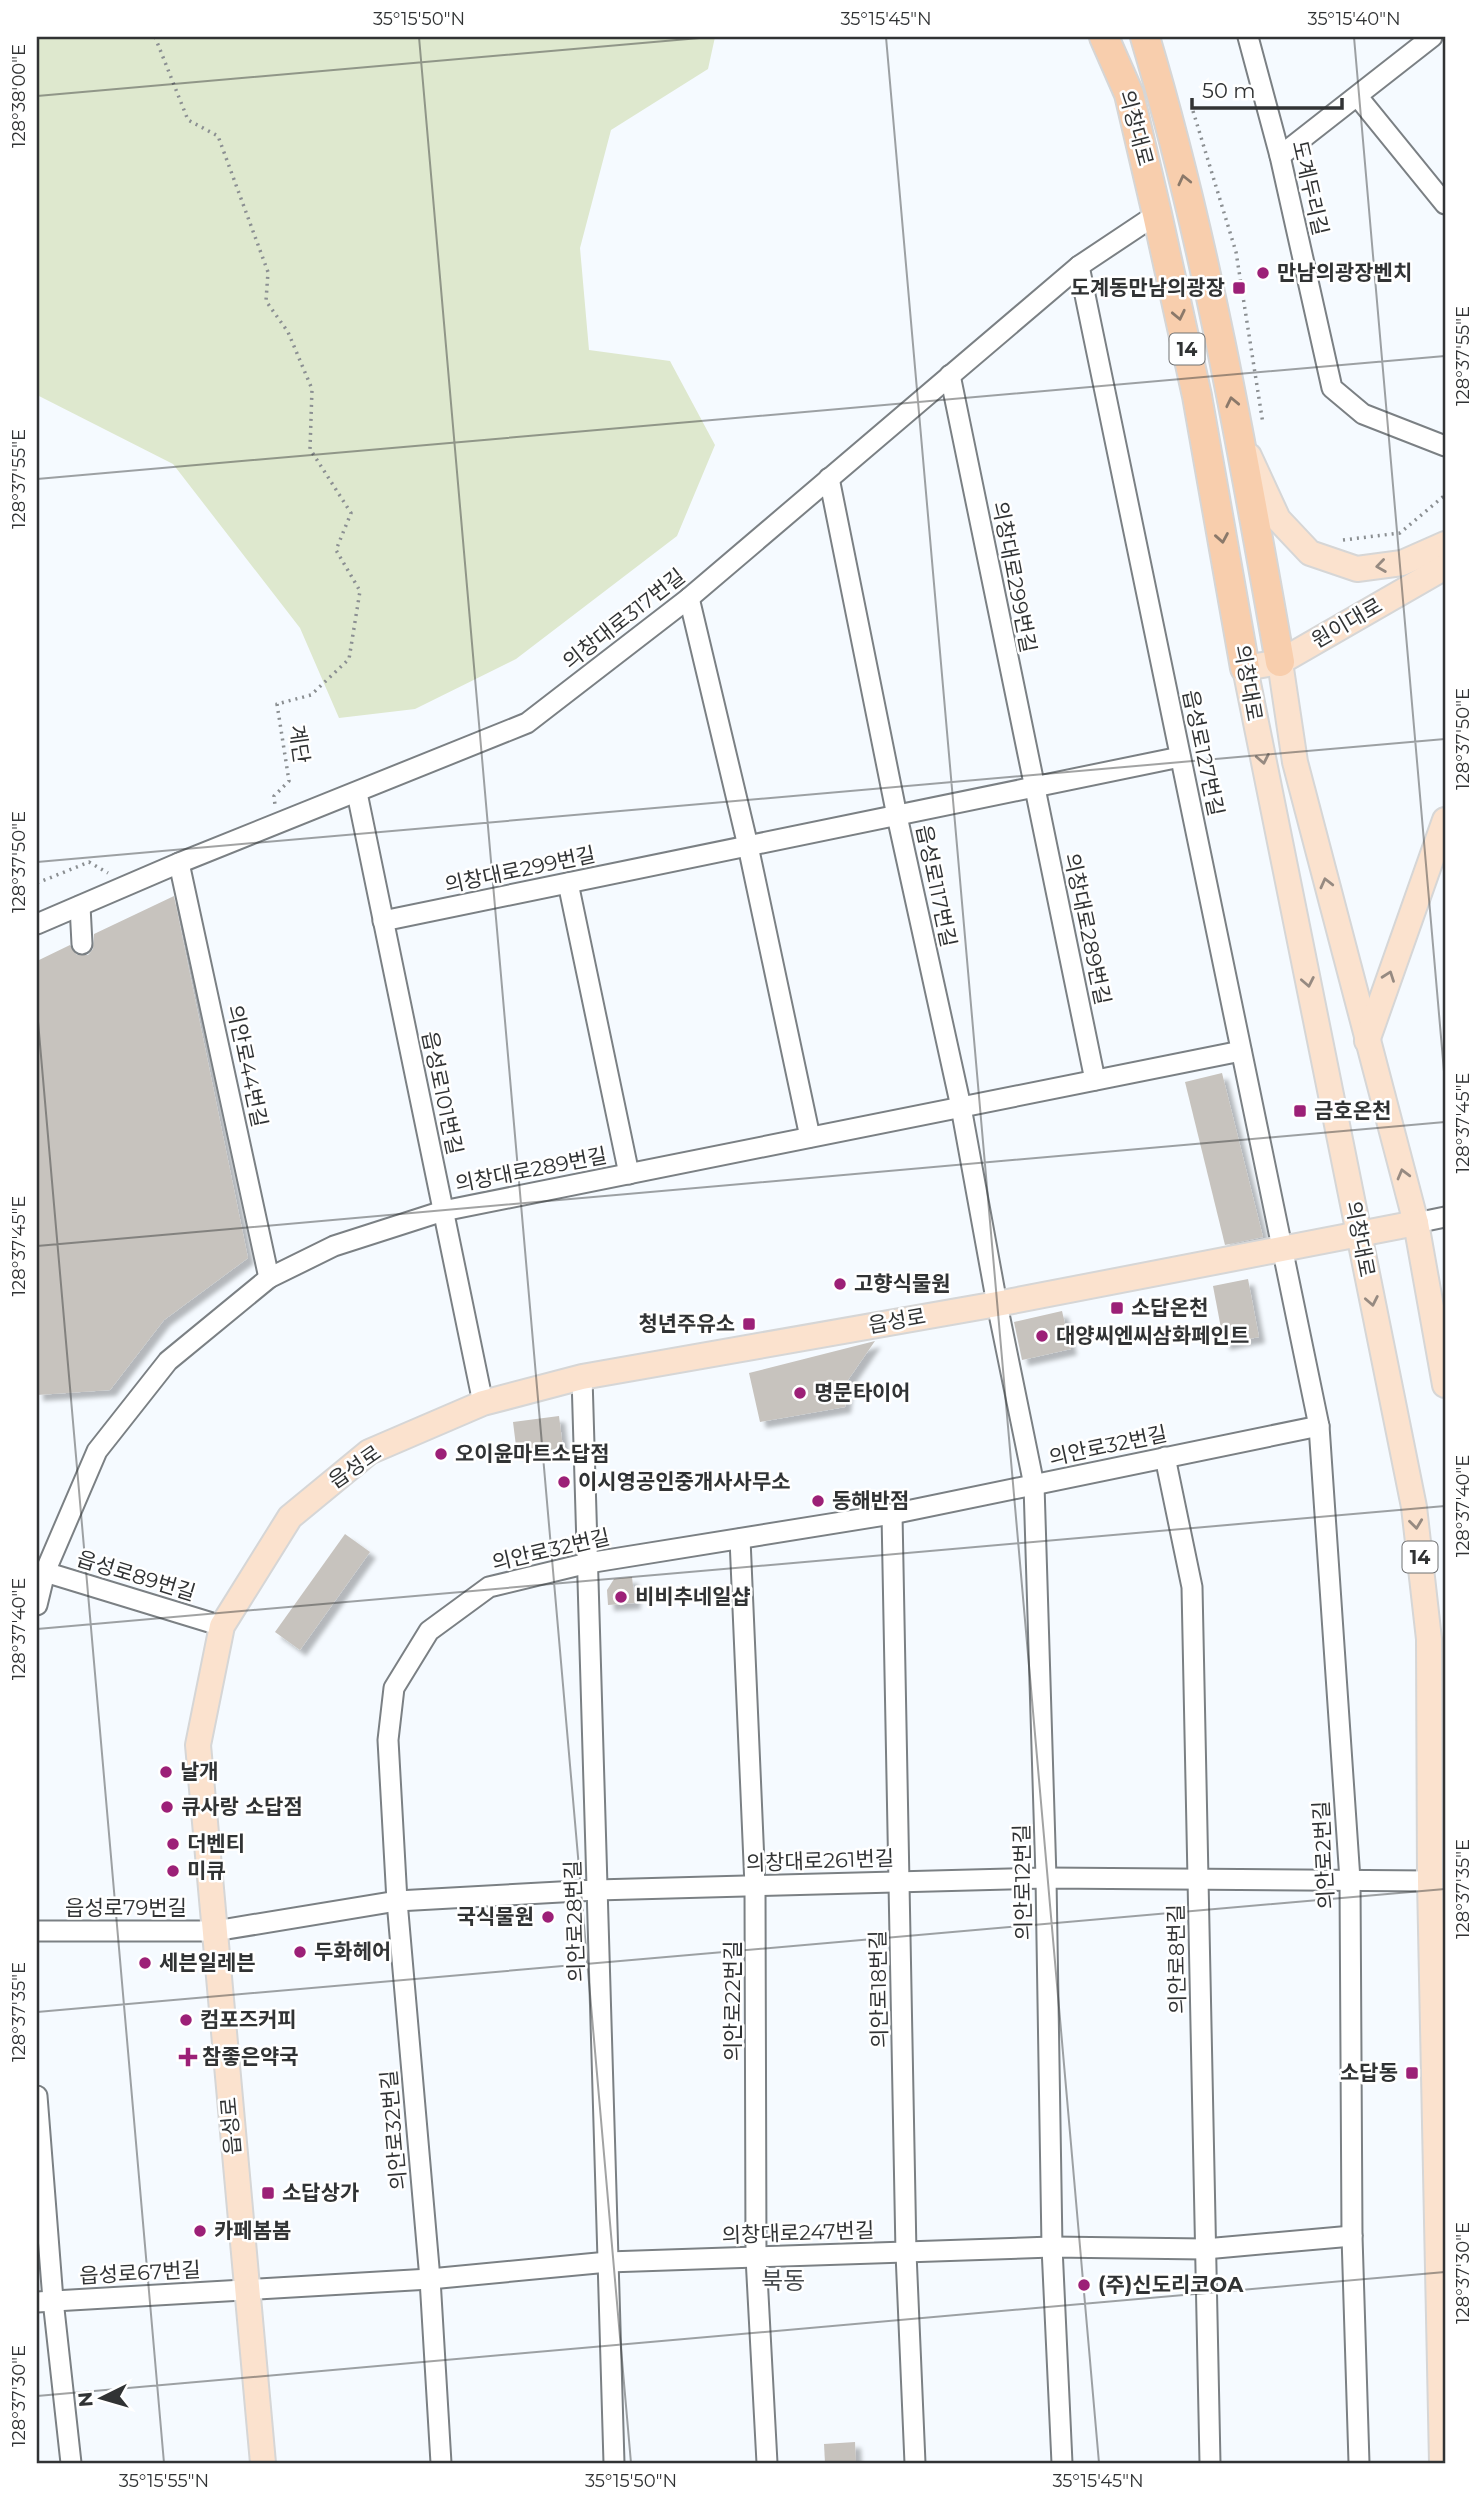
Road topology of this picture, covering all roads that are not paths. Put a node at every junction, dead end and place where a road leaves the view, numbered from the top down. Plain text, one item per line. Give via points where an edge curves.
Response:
1 (1104, 37) edge
2 (1144, 37) edge
3 (1248, 37) edge
4 (1432, 37) edge
5 (1358, 97) junction
6 (1280, 156) junction
7 (1445, 204) edge
8 (1157, 214) junction
9 (1079, 266) junction
10 (950, 375) junction
11 (1240, 435) junction
12 (1445, 446) edge
13 (829, 478) junction
14 (1445, 544) edge
15 (1445, 566) edge
16 (689, 598) junction
17 (1280, 662) junction
18 (1245, 668) junction
19 (1180, 757) junction
20 (1034, 788) junction
21 (358, 793) junction
22 (897, 816) junction
23 (1445, 820) edge
24 (748, 846) junction
25 (179, 863) junction
26 (568, 883) junction
27 (80, 906) junction
28 (383, 921) junction
29 (37, 924) edge
30 (82, 944) dead end
31 (1367, 1041) junction
32 (1241, 1051) junction
33 (1095, 1080) junction
34 (961, 1107) junction
35 (810, 1138) junction
36 (629, 1174) junction
37 (443, 1211) junction
38 (1445, 1217) edge
39 (1416, 1223) junction
40 (1359, 1233) junction
41 (1282, 1249) junction
42 (269, 1278) junction
43 (997, 1304) junction
44 (582, 1377) junction
45 (1445, 1385) edge
46 (483, 1403) junction
47 (1319, 1426) junction
48 (1165, 1457) junction
49 (1034, 1485) junction
50 (892, 1514) junction
51 (740, 1539) junction
52 (588, 1563) junction
53 (41, 1572) edge
54 (37, 1605) edge
55 (222, 1626) junction
56 (1046, 1878) junction
57 (1199, 1878) junction
58 (1350, 1880) junction
59 (901, 1881) junction
60 (1438, 1881) edge
61 (755, 1886) junction
62 (596, 1890) junction
63 (397, 1900) junction
64 (37, 1931) edge
65 (215, 1931) junction
66 (37, 2096) edge
67 (1352, 2236) junction
68 (1052, 2247) junction
69 (1205, 2249) junction
70 (906, 2253) junction
71 (756, 2257) junction
72 (608, 2262) junction
73 (430, 2279) junction
74 (246, 2290) junction
75 (45, 2301) edge
76 (71, 2463) edge
77 (262, 2463) edge
78 (441, 2463) edge
79 (614, 2463) edge
80 (767, 2463) edge
81 (915, 2463) edge
82 (1062, 2463) edge
83 (1210, 2463) edge
84 (1359, 2463) edge
85 (1443, 2463) edge

1 - 8 highway, 의창대로 / 14 via 1129,94
11 -> 2 highway, 의창대로 / 14 via 1177,150
3 - 6 street, 도계두리길
4 - 5 street
5 - 6 street
5 - 7 street
6 - 12 street, 도계두리길 via 1332,388 1363,414
8 - 9 street, 의창대로317번길
8 -> 18 highway, 의창대로 / 14 via 1197,396
9 - 10 street, 의창대로317번길
9 - 19 street, 읍성로127번길
10 - 13 street, 의창대로317번길
10 - 20 street, 의창대로299번길
14 -> 11 main road via 1402,563 1357,569 1310,553 1279,519
11 - 17 highway, 의창대로 / 14
13 - 16 street, 의창대로317번길
13 - 22 street, 읍성로117번길
15 - 17 main road, 원이대로
16 - 21 street, 의창대로317번길 via 527,723
16 - 24 street
17 - 18 main road, 원이대로
31 -> 17 main road, 의창대로 / 14 via 1295,762
18 -> 40 main road, 의창대로 / 14
19 - 20 street, 의창대로299번길
19 - 32 street, 읍성로127번길
20 - 22 street, 의창대로299번길
20 - 33 street, 의창대로289번길
21 - 25 street, 의창대로317번길
21 - 28 street, 읍성로101번길
22 - 24 street, 의창대로299번길
22 - 34 street, 읍성로117번길
31 -> 23 main road
24 - 26 street, 의창대로299번길
24 - 35 street
25 - 27 street, 의창대로317번길
25 - 42 street, 의안로44번길
26 - 28 street, 의창대로299번길
26 - 36 street, 의창대로289번길
27 - 29 street, 의창대로317번길
27 - 30 street
28 - 37 street, 읍성로101번길
39 -> 31 main road, 의창대로 / 14
32 - 33 street, 의창대로289번길
32 - 41 street, 읍성로127번길
33 - 34 street, 의창대로289번길
34 - 35 street, 의창대로289번길
34 - 43 street, 읍성로117번길
35 - 36 street, 의창대로289번길
36 - 37 street, 의창대로289번길
37 - 42 street via 334,1246
37 - 46 street, 읍성로101번길
38 - 39 street
39 - 40 main road, 읍성로
39 - 45 main road, 의창대로 / 14
40 - 41 main road, 읍성로
40 -> 60 main road, 의창대로 / 14 via 1414,1507 1427,1626
41 - 43 main road, 읍성로
41 - 47 street, 의안로2번길
42 - 53 street via 168,1361 97,1451
43 - 44 main road, 읍성로
43 - 49 street, 의안로12번길
44 - 46 main road, 읍성로
44 - 52 street, 의안로28번길
46 - 55 main road, 읍성로 via 369,1452 290,1517
47 - 48 street, 의안로32번길
47 - 58 street, 의안로2번길
48 - 49 street, 의안로32번길
48 - 57 street, 의안로8번길 via 1192,1587
49 - 50 street, 의안로32번길
49 - 56 street, 의안로12번길
50 - 51 street, 의안로32번길
50 - 59 street, 의안로18번길
51 - 52 street, 의안로32번길
51 - 61 street, 의안로22번길
52 - 62 street, 의안로28번길
52 - 63 street, 의안로32번길 via 489,1587 429,1631 394,1688 388,1740
53 - 54 street
53 - 55 street, 읍성로89번길
55 - 65 main road, 읍성로 via 198,1745
56 - 57 street, 의창대로261번길
56 - 59 street, 의창대로261번길
56 - 68 street, 의안로12번길
57 - 58 street, 의창대로261번길
57 - 69 street, 의안로8번길
58 - 60 street, 의창대로261번길
58 - 67 street, 의안로2번길
59 - 61 street, 의창대로261번길
59 - 70 street, 의안로18번길
60 - 85 main road, 의창대로 / 14
61 - 62 street, 의창대로261번길
61 - 71 street, 의안로22번길
62 - 63 street, 의창대로261번길
62 - 72 street, 의안로28번길
63 - 65 street, 의창대로261번길
63 - 73 street, 의안로32번길
64 - 65 street, 읍성로79번길
65 - 74 main road, 읍성로
66 - 75 street
67 - 69 street, 의창대로247번길
67 - 84 street, 의안로2번길
68 - 69 street, 의창대로247번길
68 - 70 street, 의창대로247번길
68 - 82 street, 의안로12번길
69 - 83 street, 의안로8번길
70 - 71 street, 의창대로247번길
70 - 81 street, 의안로18번길
71 - 72 street, 의창대로247번길
71 - 80 street, 의안로22번길
72 - 73 street, 의창대로247번길
72 - 79 street, 의안로28번길
73 - 74 street, 의창대로247번길
73 - 78 street, 의안로32번길
74 - 75 street, 읍성로67번길
74 - 77 main road, 읍성로
75 - 76 street

